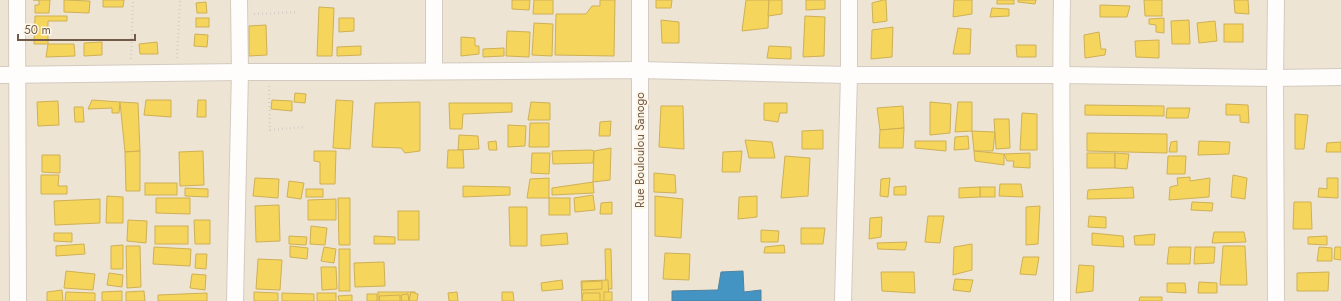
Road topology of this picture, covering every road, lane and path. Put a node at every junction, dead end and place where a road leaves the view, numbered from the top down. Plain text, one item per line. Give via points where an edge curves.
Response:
1 (17, 0) edge
2 (133, 0) edge
3 (180, 0) edge
4 (434, 0) edge
5 (640, 0) edge
6 (849, 0) edge
7 (1062, 0) edge
8 (1276, 0) edge
9 (239, 7) edge
10 (298, 12) dead end
11 (639, 70) junction
12 (434, 71) junction
13 (240, 72) junction
14 (269, 72) junction
15 (176, 73) junction
16 (130, 74) junction
17 (1061, 74) junction
18 (0, 75) edge
19 (849, 75) junction
20 (17, 76) junction
21 (1341, 77) edge
22 (1275, 78) junction
23 (303, 127) dead end
24 (18, 301) edge
25 (235, 301) edge
26 (640, 301) edge
27 (843, 301) edge
28 (1062, 301) edge
29 (1276, 301) edge

1 - 20 street
2 - 16 path
3 - 15 path
4 - 12 street
5 - 11 street, Rue Bouloulou Sanogo
6 - 19 street
7 - 17 street
8 - 22 street
9 - 10 path
9 - 13 street
11 - 12 street
11 - 19 street
11 - 26 street, Rue Bouloulou Sanogo
12 - 14 street
13 - 14 street
13 - 15 street
13 - 25 street
14 - 23 path via 270,130
15 - 16 street
16 - 20 street
17 - 19 street
17 - 22 street
17 - 28 street
18 - 20 street
19 - 27 street
20 - 24 street
21 - 22 street
22 - 29 street

